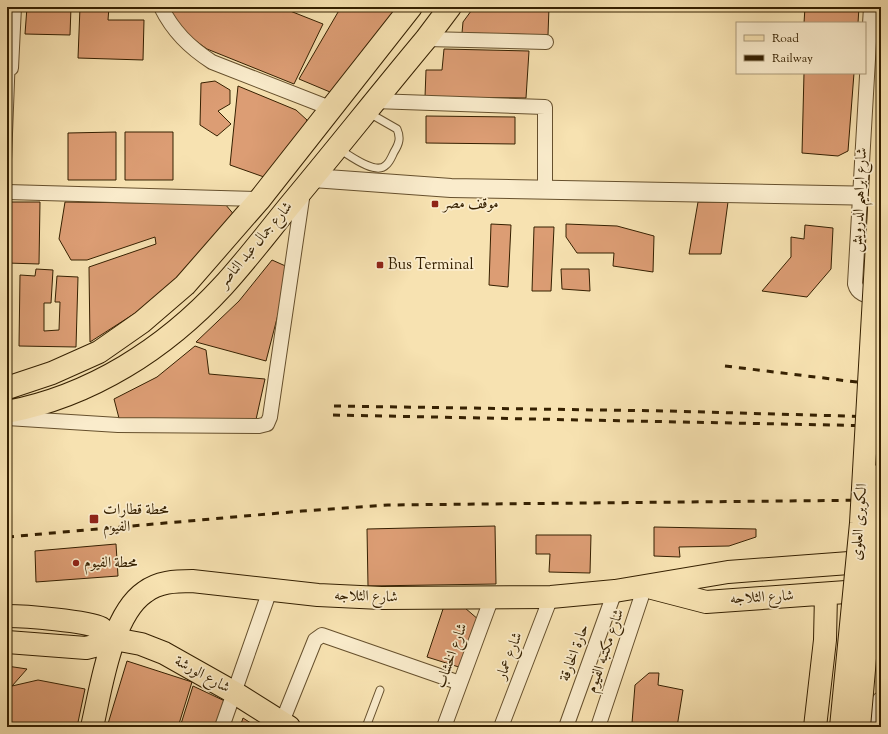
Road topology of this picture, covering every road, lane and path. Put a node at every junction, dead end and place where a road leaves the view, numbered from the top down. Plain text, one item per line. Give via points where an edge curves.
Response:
1 (14, 7) edge
2 (161, 7) edge
3 (411, 7) edge
4 (450, 7) edge
5 (871, 7) edge
6 (426, 39) junction
7 (546, 42) dead end
8 (12, 68) joint
9 (370, 106) junction
10 (330, 108) junction
11 (337, 148) junction
12 (7, 173) edge
13 (881, 174) edge
14 (308, 184) junction
15 (545, 190) junction
16 (7, 192) edge
17 (860, 196) junction
18 (881, 196) edge
19 (260, 199) junction
20 (881, 299) edge
21 (7, 388) edge
22 (7, 412) edge
23 (7, 418) edge
24 (881, 476) edge
25 (881, 560) edge
26 (645, 586) junction
27 (270, 590) junction
28 (881, 590) edge
29 (615, 591) junction
30 (826, 594) junction
31 (492, 597) junction
32 (550, 597) junction
33 (7, 616) edge
34 (112, 638) junction
35 (7, 642) edge
36 (460, 683) junction
37 (380, 690) dead end
38 (235, 693) junction
39 (881, 701) edge
40 (286, 725) edge
41 (92, 727) edge
42 (222, 727) edge
43 (366, 727) edge
44 (444, 727) edge
45 (501, 727) edge
46 (566, 727) edge
47 (598, 727) edge
48 (815, 727) edge
49 (841, 727) edge
50 (859, 727) edge
51 (879, 727) edge

1 - 8 street
2 - 10 street via 180,37 212,62
3 - 10 main road, شارع جمال عبد الناصر
4 - 6 main road, شارع جمال عبد الناصر
5 - 17 street, شارع ابراهيم الدرويش
6 - 7 street
6 - 9 main road, شارع جمال عبد الناصر
8 - 12 lane
9 - 11 main road, شارع جمال عبد الناصر
9 - 11 lane via 399,132 398,145 387,165 380,169 371,168
9 - 15 street via 546,107
10 - 19 main road, شارع جمال عبد الناصر
11 - 14 main road, شارع جمال عبد الناصر
13 - 49 main road, الكوبرى العلوى, bridge via 861,523
14 - 15 street
14 - 22 main road, شارع جمال عبد الناصر via 224,285 160,344 115,373 79,390 29,408
14 - 23 street via 267,424 118,425
15 - 17 street
16 - 19 street
17 - 18 street
17 - 20 street, شارع ابراهيم الدرويش via 854,284 862,295
19 - 21 main road, شارع جمال عبد الناصر via 185,285 119,340 76,363
24 - 50 main road, الكوبرى العلوى, bridge
25 - 26 main road, شارع الثلاجه via 728,572
26 - 29 main road, شارع الثلاجه
26 - 30 main road, شارع الثلاجه via 706,602
26 - 47 street, شارع مكتبه الفيوم
27 - 31 main road, شارع الثلاجه via 381,598
27 - 34 main road, شارع الثلاجه via 192,581 162,584 144,593 132,605
27 - 38 street
28 - 30 main road, شارع الثلاجه
29 - 32 main road, شارع الثلاجه
29 - 46 street, حارة الخارقة
30 - 48 main road via 825,640
31 - 32 main road, شارع الثلاجه
31 - 36 street, شارع الخشاب
32 - 45 street, شارع عمار
33 - 34 main road, شارع الورشة via 96,626
34 - 35 main road via 86,648
34 - 38 main road, شارع الورشة via 164,653
34 - 41 main road, شارع الثلاجه
36 - 40 street via 322,635 315,640
36 - 44 street, شارع الخشاب
37 - 43 lane
38 - 40 main road, شارع الورشة
38 - 42 street
39 - 51 street

